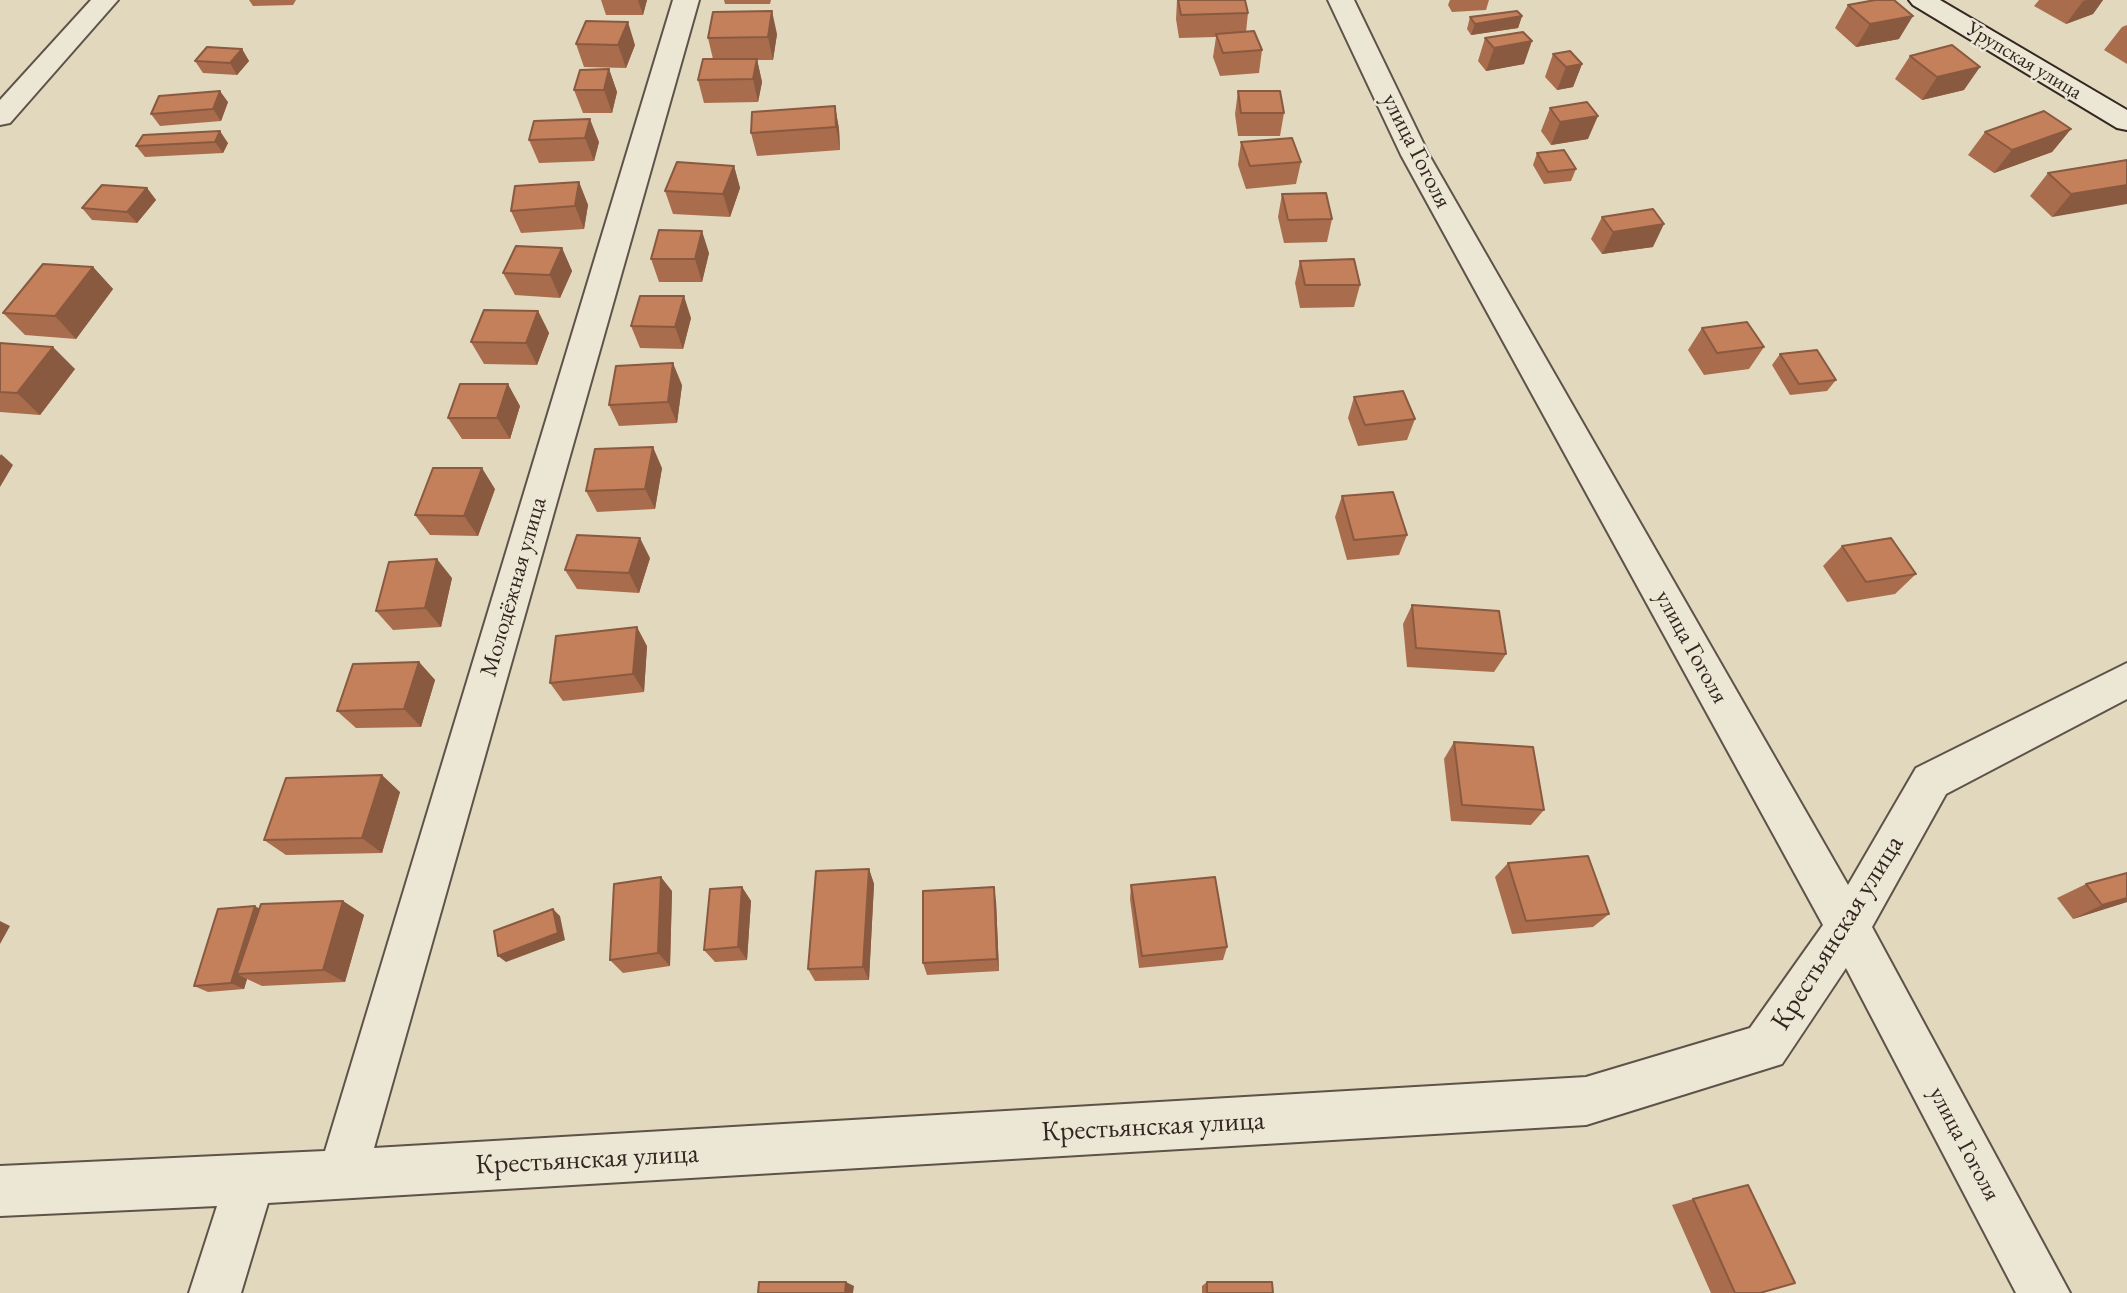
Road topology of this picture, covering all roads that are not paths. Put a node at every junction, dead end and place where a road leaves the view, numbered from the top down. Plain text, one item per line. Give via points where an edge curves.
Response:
1 (105, 0) edge
2 (686, 0) edge
3 (1341, 0) edge
4 (1922, 0) edge
5 (0, 117) edge
6 (2127, 122) edge
7 (2127, 680) edge
8 (1848, 927) junction
9 (342, 1175) junction
10 (250, 1179) junction
11 (0, 1191) edge
12 (215, 1293) edge
13 (2044, 1293) edge

1 - 5 street
2 - 9 street, Молодёжная улица
3 - 8 street, улица Гоголя via 1415,155
4 - 6 street, Урупская улица
7 - 8 street, Крестьянская улица via 1931,781
8 - 9 street, Крестьянская улица via 1765,1046 1586,1101
8 - 13 street, улица Гоголя
9 - 10 street, Крестьянская улица
10 - 11 street, Крестьянская улица
10 - 12 street

